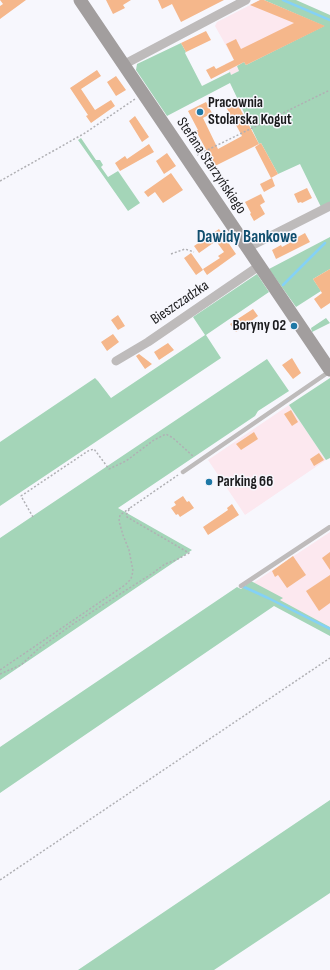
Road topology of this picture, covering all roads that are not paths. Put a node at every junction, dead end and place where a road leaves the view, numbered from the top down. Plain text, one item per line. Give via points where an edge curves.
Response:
1 (80, 0) edge
2 (246, 0) edge
3 (123, 64) junction
4 (330, 206) edge
5 (247, 248) junction
6 (259, 266) junction
7 (116, 361) dead end
8 (330, 370) edge
9 (183, 472) road end
10 (330, 527) edge
11 (241, 586) dead end

1 - 3 street, Stefana Starzyńskiego
2 - 3 street
3 - 5 street, Stefana Starzyńskiego
4 - 5 street
5 - 6 street, Stefana Starzyńskiego
6 - 7 street, Bieszczadzka
6 - 8 street, Stefana Starzyńskiego
8 - 9 lane
10 - 11 lane

